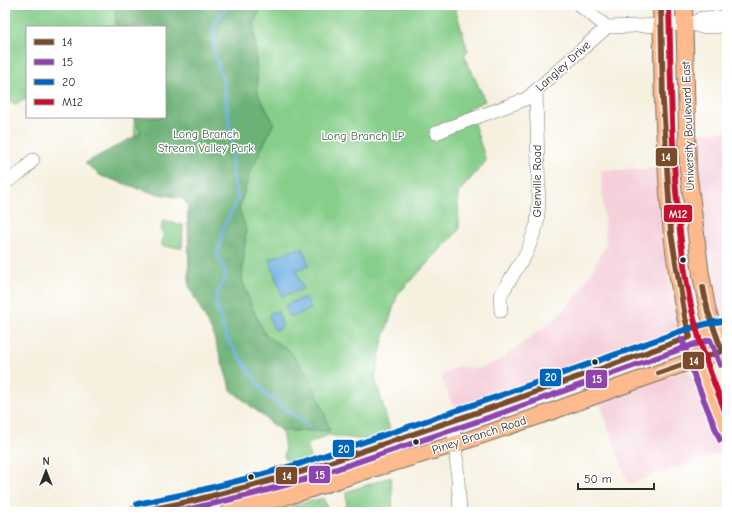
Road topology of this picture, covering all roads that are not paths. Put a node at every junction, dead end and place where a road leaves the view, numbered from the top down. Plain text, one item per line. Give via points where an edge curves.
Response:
1 (579, 5) edge
2 (661, 5) edge
3 (684, 5) edge
4 (727, 17) edge
5 (689, 24) junction
6 (662, 25) junction
7 (727, 26) edge
8 (607, 27) junction
9 (536, 91) junction
10 (436, 133) dead end
11 (33, 160) dead end
12 (5, 182) edge
13 (501, 311) dead end
14 (721, 330) edge
15 (690, 336) junction
16 (725, 354) edge
17 (697, 359) junction
18 (452, 421) junction
19 (727, 437) edge
20 (456, 444) junction
21 (251, 486) junction
22 (256, 509) edge
23 (139, 512) edge
24 (229, 512) edge
25 (460, 512) edge

1 - 8 street
2 - 6 main road, University Boulevard East
3 - 5 main road, University Boulevard East
4 - 5 street via 702,18
5 - 6 street
5 - 7 street via 702,28
5 - 14 main road, University Boulevard East via 688,170 708,312
6 - 8 street
6 - 15 main road, University Boulevard East via 663,102 671,234
8 - 9 street, Langley Drive
9 - 10 street, Langley Drive via 526,99
9 - 13 street, Glenville Road via 539,201 537,224 527,252 500,296
11 - 12 street via 23,171
14 - 15 main road, Piney Branch Road
14 - 16 main road, University Boulevard East
15 - 17 main road, University Boulevard East
15 - 18 main road, Piney Branch Road
16 - 17 main road, Piney Branch Road
17 - 19 main road, University Boulevard East
17 - 20 main road, Piney Branch Road
18 - 20 street
18 - 21 main road, Piney Branch Road via 304,471
20 - 22 main road, Piney Branch Road via 372,469
20 - 25 street
21 - 22 street
21 - 23 main road, Piney Branch Road
22 - 24 main road, Piney Branch Road

